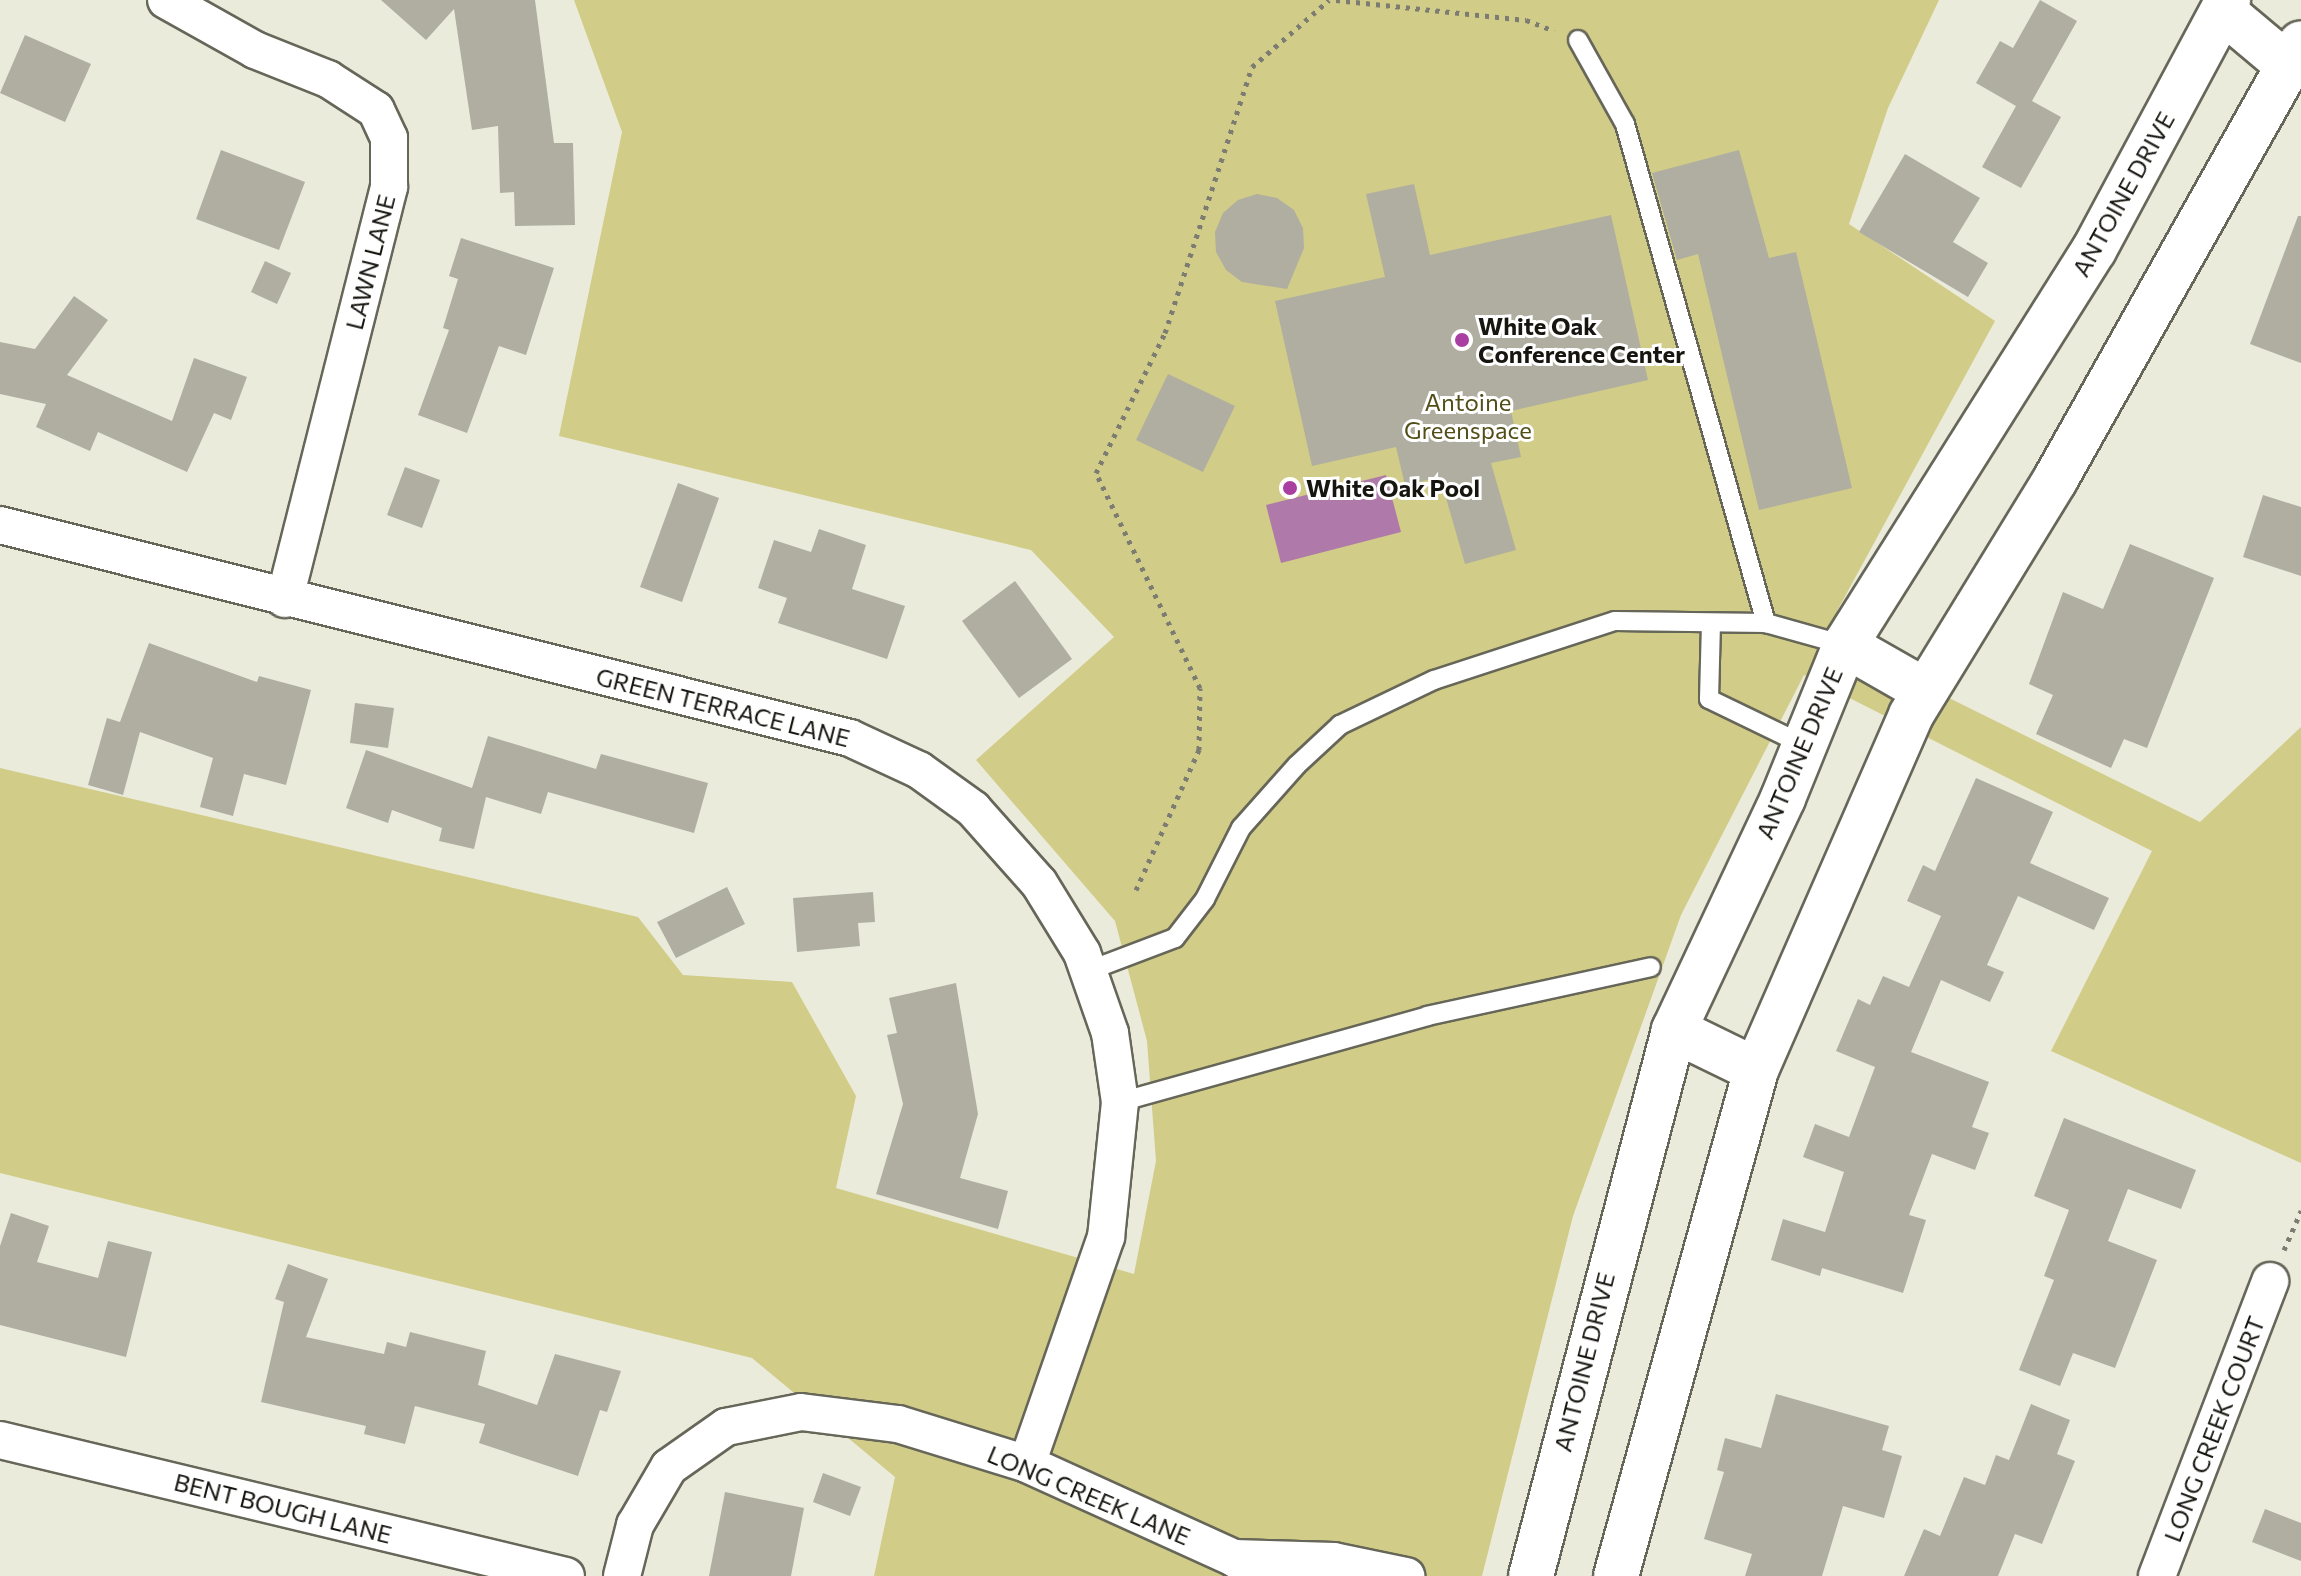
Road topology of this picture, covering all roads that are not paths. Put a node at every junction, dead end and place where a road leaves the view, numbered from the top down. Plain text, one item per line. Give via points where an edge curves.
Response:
1 (166, 0) edge
2 (2226, 6) edge
3 (1578, 40) road end
4 (2296, 56) edge
5 (0, 525) edge
6 (285, 599) junction
7 (1711, 623) junction
8 (1766, 623) junction
9 (1845, 645) junction
10 (1924, 690) junction
11 (1804, 745) junction
12 (1651, 967) dead end
13 (1088, 971) junction
14 (1674, 1030) junction
15 (1756, 1070) junction
16 (1120, 1102) junction
17 (2270, 1281) dead end
18 (0, 1440) edge
19 (1027, 1464) junction
20 (1248, 1567) edge
21 (566, 1576) edge
22 (622, 1576) edge
23 (1406, 1576) edge
24 (1531, 1576) edge
25 (1616, 1576) edge
26 (2157, 1576) edge

1 - 6 street, LAWN LANE via 255,50 328,79 376,110 389,138 389,187
2 - 4 main road
2 - 9 main road, ANTOINE DRIVE via 2094,250
3 - 8 lane via 1625,124
4 - 10 main road via 2055,480
5 - 6 street, GREEN TERRACE LANE
6 - 13 street, GREEN TERRACE LANE via 850,738 919,770 973,809 1039,883
7 - 8 lane
7 - 11 lane via 1709,699
7 - 13 lane via 1615,621 1434,680 1340,725 1241,828 1205,899 1175,938
8 - 9 lane
9 - 10 main road
9 - 11 main road, ANTOINE DRIVE
10 - 15 main road
11 - 14 main road, ANTOINE DRIVE
12 - 16 lane via 1427,1016
13 - 16 street, GREEN TERRACE LANE via 1110,1033
14 - 15 main road
14 - 24 main road, ANTOINE DRIVE
15 - 25 main road
16 - 19 street, GREEN TERRACE LANE via 1106,1237
17 - 26 street, LONG CREEK COURT
18 - 21 street, BENT BOUGH LANE
19 - 20 street, LONG CREEK LANE
19 - 22 street, LONG CREEK LANE via 898,1424 801,1412 726,1427 669,1467 635,1525
20 - 23 street, LONG CREEK LANE via 1334,1561

